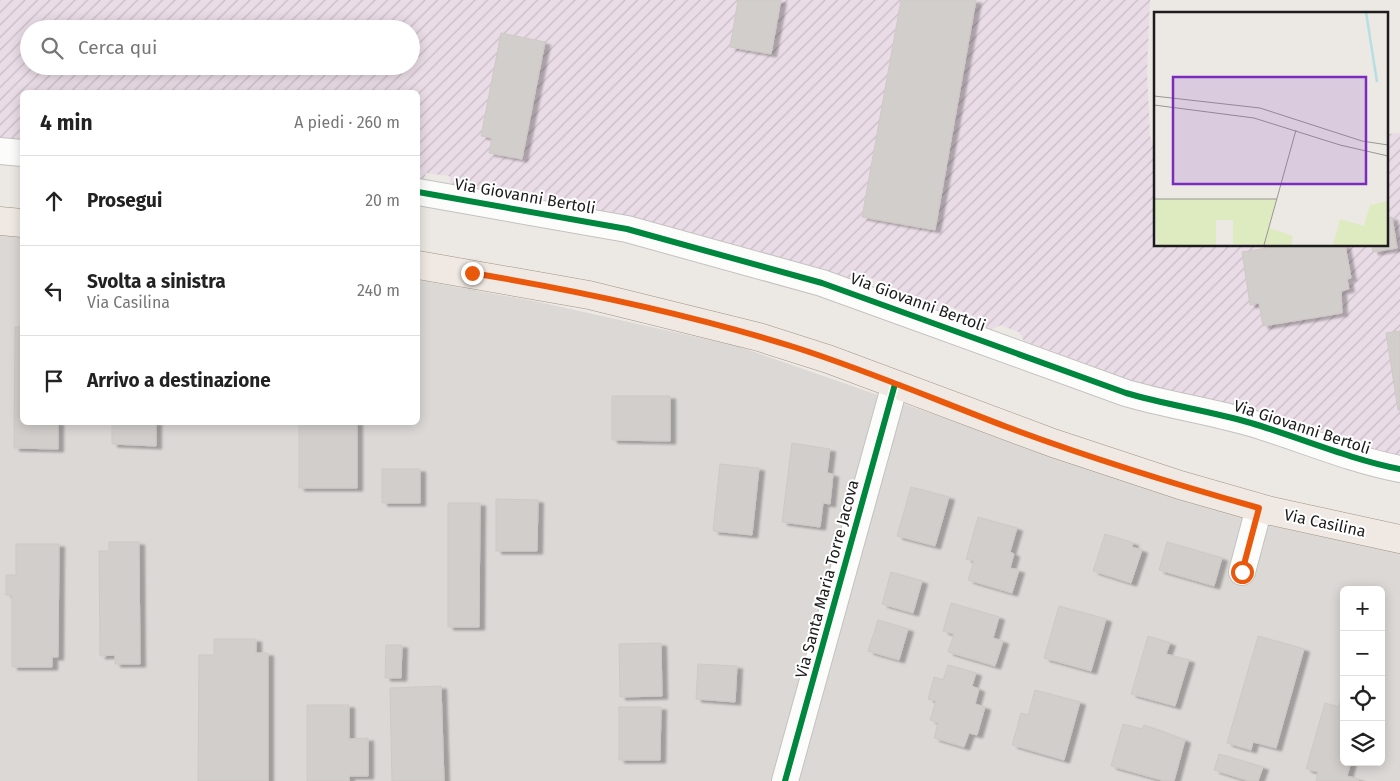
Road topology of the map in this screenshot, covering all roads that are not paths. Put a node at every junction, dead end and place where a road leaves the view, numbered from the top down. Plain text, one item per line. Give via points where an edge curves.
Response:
1 (0, 151) edge
2 (20, 153) edge
3 (420, 192) edge
4 (0, 221) edge
5 (20, 223) edge
6 (420, 265) edge
7 (895, 384) junction
8 (1400, 469) edge
9 (1259, 508) junction
10 (1400, 539) edge
11 (1242, 572) dead end
12 (785, 781) edge

1 - 2 street
3 - 8 street, Via Giovanni Bertoli via 627,229 813,280 1126,393 1169,406 1252,423 1371,463
4 - 5 main road
6 - 7 main road, Via Casilina via 589,295 720,326 794,347
7 - 9 main road, Via Casilina via 1095,458
7 - 12 street, Via Santa Maria Torre Jacova
9 - 10 main road, Via Casilina
9 - 11 street

